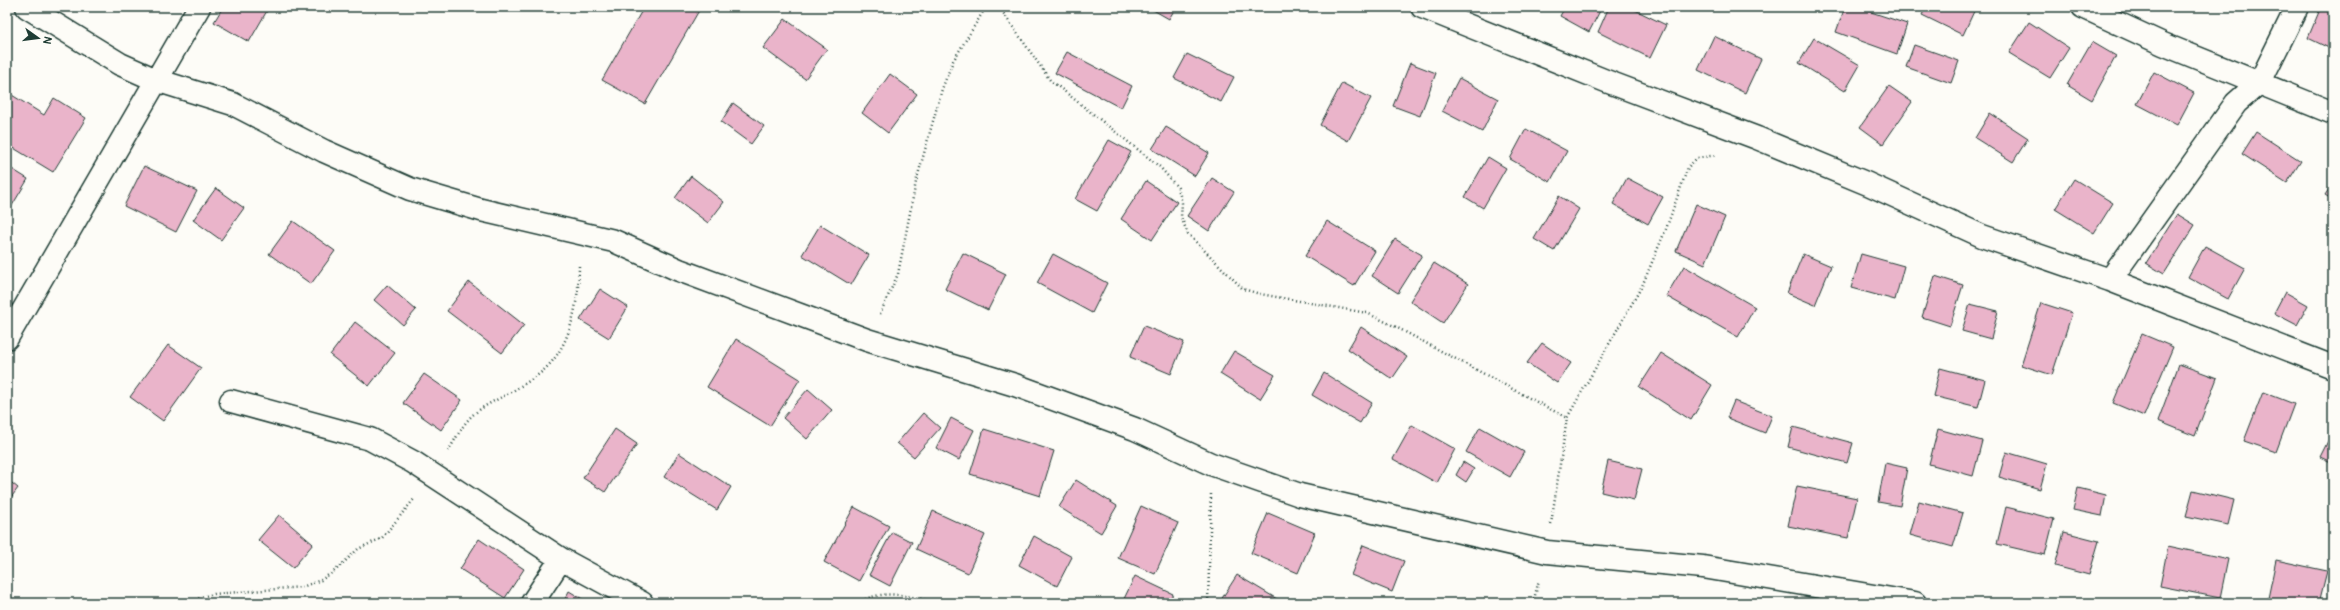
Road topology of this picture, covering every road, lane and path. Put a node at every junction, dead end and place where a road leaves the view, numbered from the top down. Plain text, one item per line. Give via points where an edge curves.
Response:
1 (27, 7) edge
2 (199, 7) edge
3 (986, 7) edge
4 (999, 7) edge
5 (1422, 7) edge
6 (2082, 7) edge
7 (2297, 7) edge
8 (156, 80) junction
9 (2260, 82) junction
10 (2333, 113) edge
11 (1758, 138) junction
12 (2110, 280) junction
13 (7, 338) edge
14 (867, 340) junction
15 (2333, 367) edge
16 (231, 401) dead end
17 (1567, 418) junction
18 (1211, 464) junction
19 (1547, 552) junction
20 (561, 559) junction
21 (532, 603) edge
22 (642, 603) edge
23 (858, 603) edge
24 (936, 603) edge
25 (1208, 603) edge
26 (1533, 603) edge
27 (1915, 603) edge

1 - 8 street via 120,64
2 - 8 street
3 - 14 path via 953,61 942,89 916,182 898,274
4 - 17 path via 1050,80 1160,168 1178,188 1182,203 1181,217 1188,234 1243,289 1367,313
5 - 11 street via 1606,82
6 - 9 street via 2163,44
7 - 9 street
8 - 13 street via 68,237
8 - 14 street via 233,104 324,152 410,189 481,210 614,241 679,270
9 - 10 street
9 - 12 street via 2236,103
11 - 12 street via 1982,236
11 - 17 path via 1733,153 1697,158 1688,167 1642,286
12 - 15 street
14 - 18 street via 1022,388 1135,429
16 - 20 street via 370,439 413,462
17 - 19 path
18 - 19 street via 1300,495
18 - 25 path
19 - 26 path
19 - 27 street via 1703,567
20 - 21 street
20 - 22 street
23 - 24 path via 866,598 893,594

